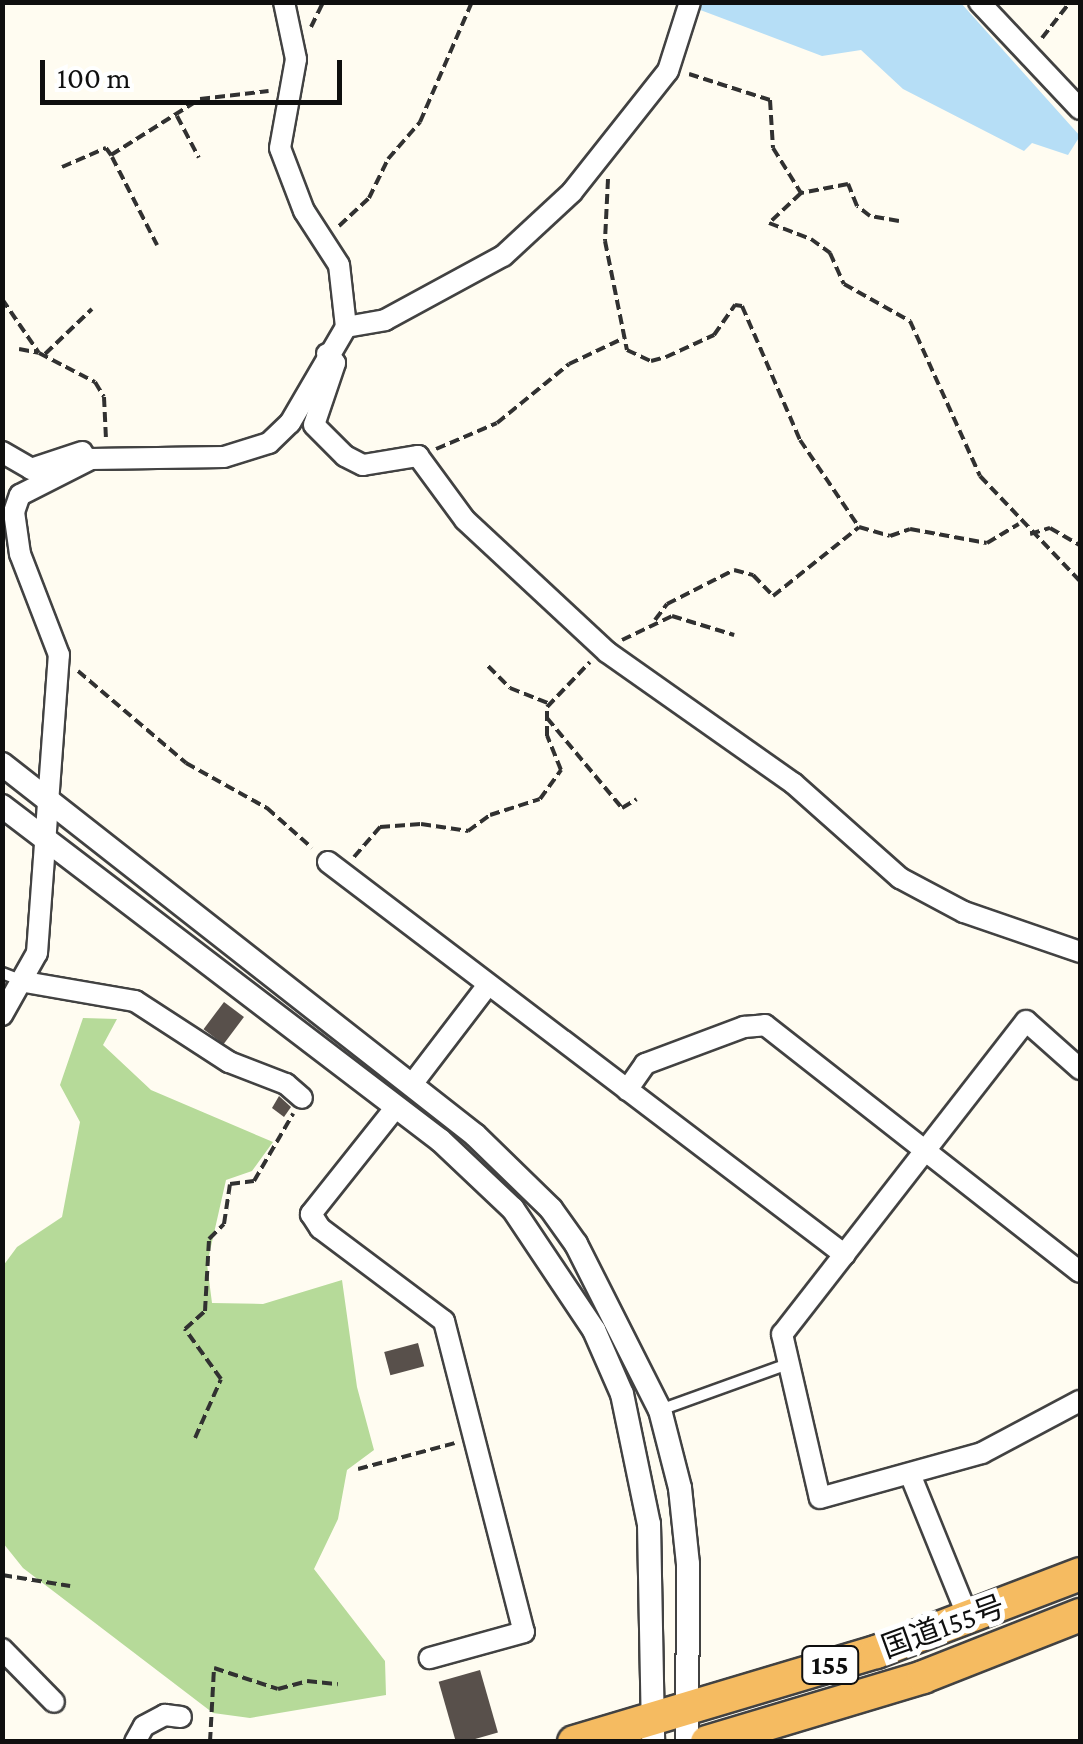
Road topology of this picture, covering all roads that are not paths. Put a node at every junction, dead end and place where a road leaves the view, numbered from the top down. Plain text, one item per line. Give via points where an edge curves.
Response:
1 (284, 2) edge
2 (690, 2) edge
3 (980, 2) edge
4 (1080, 109) edge
5 (346, 327) junction
6 (327, 354) junction
7 (2, 452) edge
8 (109, 452) junction
9 (2, 764) edge
10 (46, 797) junction
11 (2, 806) edge
12 (45, 839) junction
13 (334, 867) road end
14 (1080, 952) edge
15 (2, 973) edge
16 (24, 982) junction
17 (488, 985) junction
18 (2, 1015) edge
19 (1080, 1069) edge
20 (413, 1083) junction
21 (627, 1090) junction
22 (302, 1098) road end
23 (396, 1106) junction
24 (926, 1152) junction
25 (846, 1255) junction
26 (1080, 1272) edge
27 (789, 1364) junction
28 (1080, 1401) edge
29 (660, 1410) junction
30 (910, 1474) junction
31 (1080, 1574) edge
32 (1080, 1614) edge
33 (969, 1619) junction
34 (2, 1650) edge
35 (430, 1658) dead end
36 (54, 1702) dead end
37 (689, 1706) junction
38 (181, 1717) dead end
39 (654, 1730) edge
40 (135, 1742) edge
41 (574, 1742) edge
42 (688, 1742) edge
43 (708, 1742) edge

1 - 5 street via 296,58 280,148 340,265
2 - 5 street via 668,67 606,154 503,256 385,320
3 - 4 street
5 - 6 street
6 - 8 street via 290,423 269,443 224,457
6 - 14 street via 335,363 314,425 355,462 418,456 464,520 607,652 793,782 900,878 964,912
7 - 8 street via 31,470
8 - 10 street via 39,481 20,495 14,512 20,554 59,655
9 - 10 street
10 - 12 street
10 - 20 street
11 - 12 street
12 - 16 street via 37,954
12 - 23 street
13 - 17 street
15 - 16 lane
16 - 18 street
16 - 22 street via 135,1001 228,1062 286,1084
17 - 20 street
17 - 21 street
19 - 24 street via 1026,1021
20 - 29 street via 552,1209 602,1286
21 - 24 street via 645,1064 765,1025
21 - 25 street
23 - 35 street via 311,1214 320,1228 444,1321 524,1632
23 - 39 street via 514,1209 594,1330 622,1394 649,1524
24 - 25 street
24 - 26 street
25 - 27 street via 782,1334
27 - 29 lane
27 - 30 street via 820,1498
28 - 30 street via 982,1452
29 - 37 street via 680,1488 688,1564
30 - 33 street
31 - 33 highway, 国道155号 / 155
32 - 43 highway, 国道155号 / 155 via 923,1677
33 - 37 highway, 国道155号 / 155
34 - 36 street
37 - 39 highway, 国道155号 / 155
37 - 42 street
38 - 40 street via 165,1715 144,1726
39 - 41 highway, 国道155号 / 155

